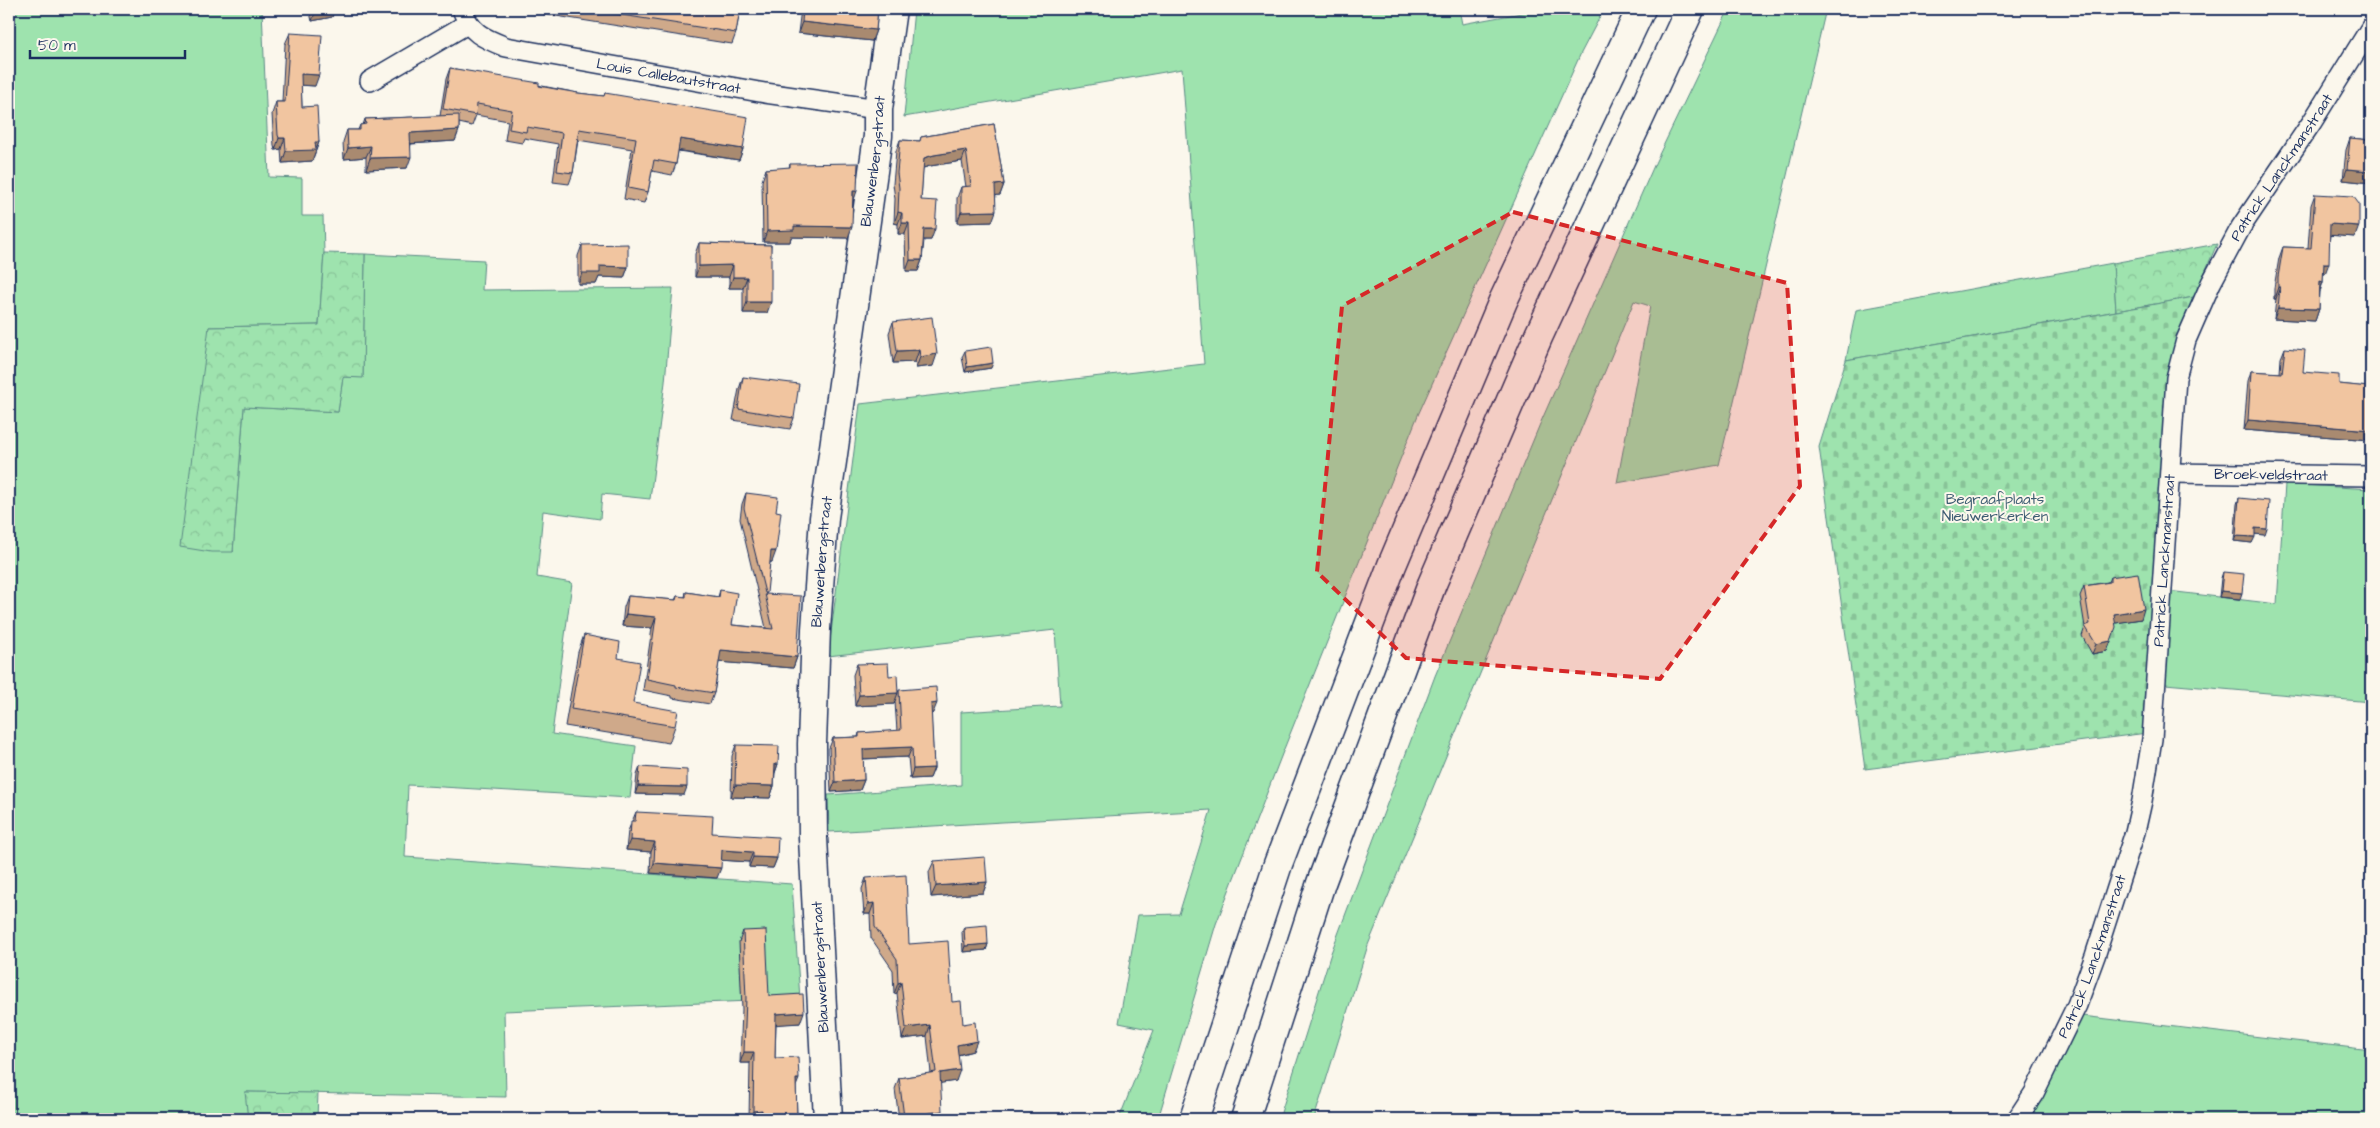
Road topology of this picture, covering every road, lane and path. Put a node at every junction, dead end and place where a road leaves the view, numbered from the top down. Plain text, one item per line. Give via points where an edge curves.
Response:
1 (892, 9) edge
2 (1641, 9) edge
3 (1690, 9) edge
4 (464, 16) edge
5 (2371, 27) edge
6 (370, 81) dead end
7 (878, 109) junction
8 (2171, 472) junction
9 (2371, 476) edge
10 (828, 1119) edge
11 (1194, 1119) edge
12 (1244, 1119) edge
13 (2017, 1119) edge

1 - 7 main road, Blauwenbergstraat
2 - 11 main road via 1503,301 1392,565 1278,864
3 - 12 main road via 1539,335 1432,584 1321,882
4 - 6 street, Louis Callebautstraat
4 - 7 street, Louis Callebautstraat via 484,38 506,47
5 - 8 street, Patrick Lanckmanstraat via 2241,227 2211,283 2186,340 2176,378
7 - 10 main road, Blauwenbergstraat via 878,136 824,518 816,628 813,838
8 - 9 street, Broekveldstraat
8 - 13 street, Patrick Lanckmanstraat via 2152,739 2135,832 2077,1005 2034,1093

